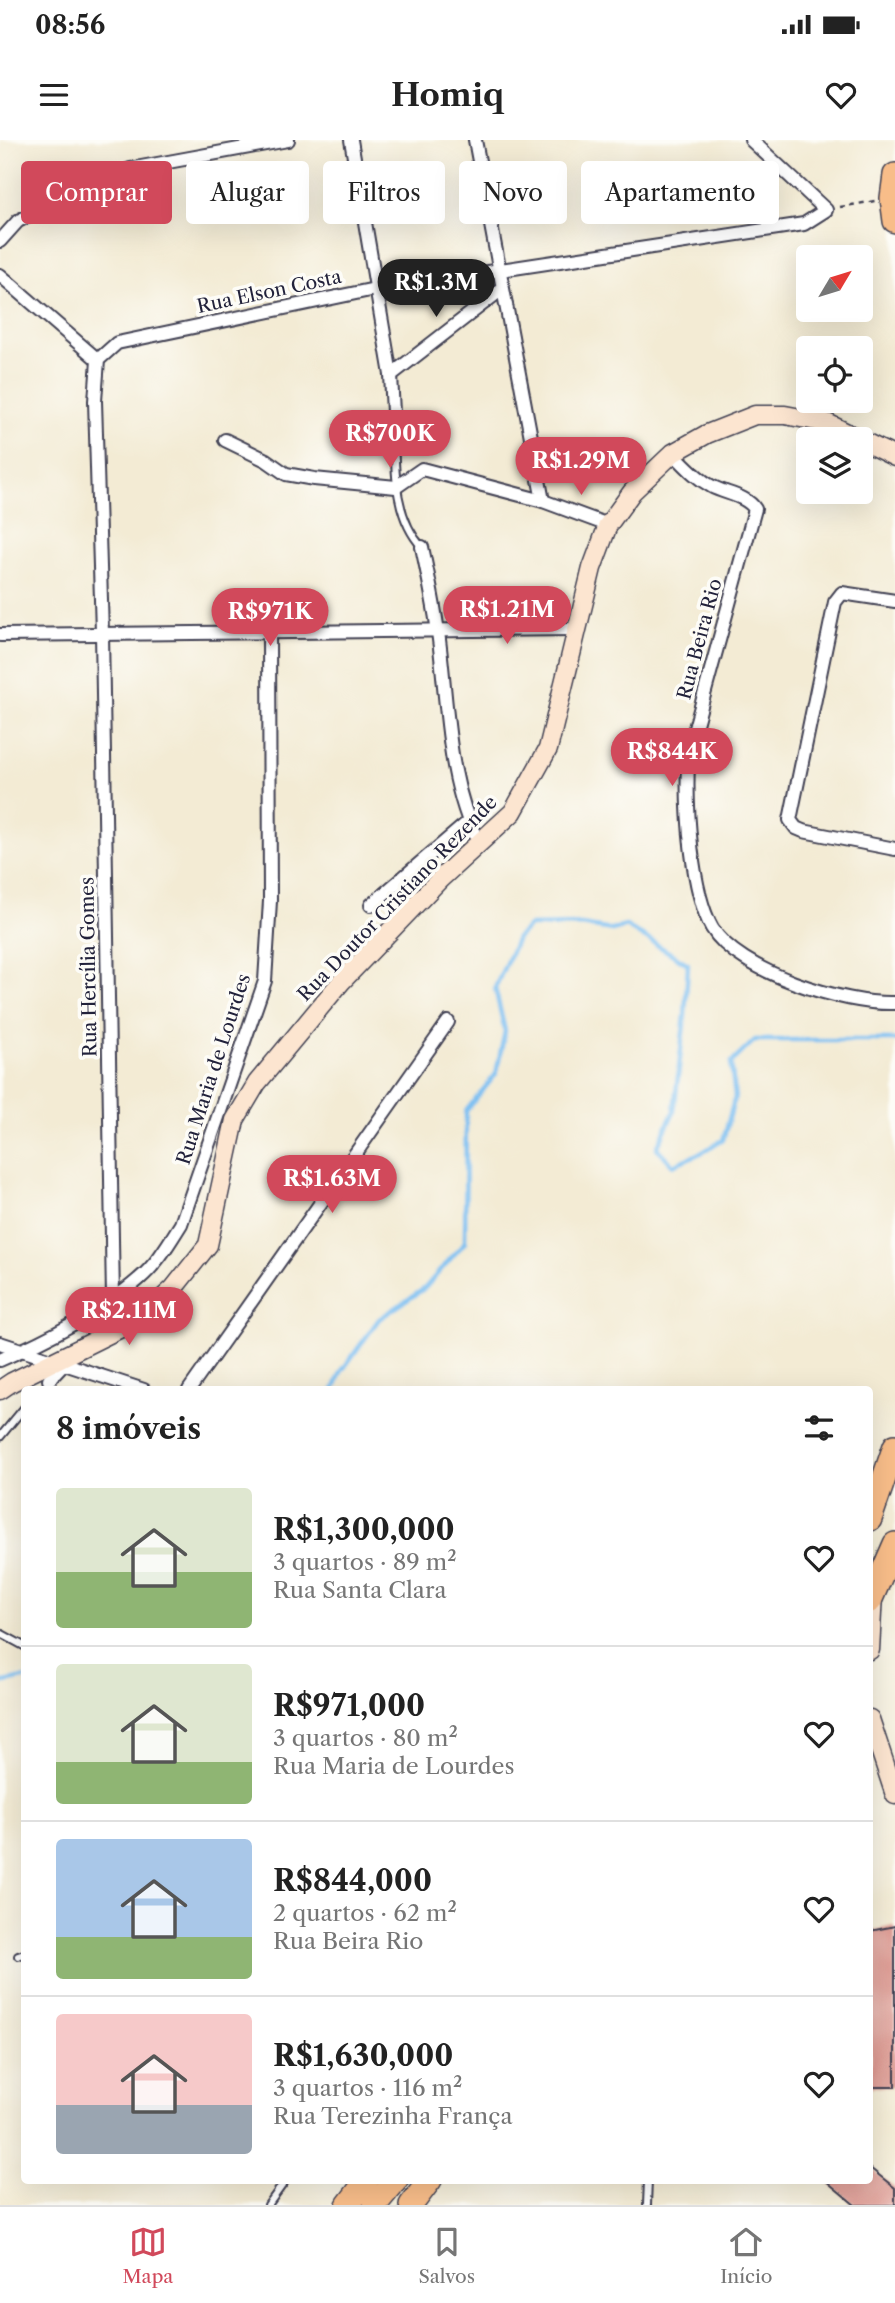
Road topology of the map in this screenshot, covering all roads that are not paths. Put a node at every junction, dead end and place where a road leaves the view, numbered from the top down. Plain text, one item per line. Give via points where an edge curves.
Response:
1 (288, 140) edge
2 (351, 140) edge
3 (475, 140) edge
4 (751, 140) edge
5 (895, 175) edge
6 (895, 222) edge
7 (0, 241) edge
8 (498, 271) junction
9 (0, 275) edge
10 (375, 289) junction
11 (502, 289) junction
12 (99, 360) junction
13 (391, 374) junction
14 (835, 427) edge
15 (394, 431) joint
16 (225, 440) dead end
17 (873, 446) edge
18 (673, 453) junction
19 (895, 457) edge
20 (396, 487) junction
21 (543, 501) junction
22 (608, 525) junction
23 (422, 547) joint
24 (895, 601) edge
25 (575, 629) junction
26 (438, 630) junction
27 (269, 632) junction
28 (102, 633) junction
29 (0, 635) edge
30 (468, 822) junction
31 (479, 844) junction
32 (895, 849) edge
33 (371, 905) dead end
34 (895, 1003) edge
35 (448, 1022) dead end
36 (114, 1300) junction
37 (0, 1343) edge
38 (22, 1350) junction
39 (0, 1360) edge
40 (59, 1363) junction
41 (45, 1385) edge
42 (131, 1386) edge
43 (192, 1386) edge
44 (0, 1390) edge
45 (21, 1412) edge
46 (0, 1437) edge
47 (895, 1446) edge
48 (873, 1510) edge
49 (895, 1544) edge
50 (873, 1594) edge
51 (0, 1633) edge
52 (21, 1644) edge
53 (873, 1727) edge
54 (895, 1795) edge
55 (283, 2184) edge
56 (364, 2184) edge
57 (393, 2184) edge
58 (427, 2184) edge
59 (648, 2184) edge
60 (268, 2205) edge
61 (348, 2205) edge
62 (375, 2205) edge
63 (411, 2205) edge
64 (647, 2205) edge

1 - 7 street via 130,169 18,221
2 - 10 street
3 - 8 street
4 - 8 street, Rua Elson Costa via 826,209 804,224
5 - 6 highway
8 - 10 street, Rua Elson Costa
8 - 11 street
9 - 12 street
10 - 12 street, Rua Elson Costa via 117,343
10 - 13 street
11 - 13 street
11 - 21 street
12 - 28 street via 95,401
13 - 15 street
14 - 18 street, Rua Doutor Cristiano Rezende via 785,415 755,415
15 - 20 lane
16 - 20 street via 286,474
17 - 19 street, Rua Doutor Cristiano Rezende
18 - 22 street, Rua Doutor Cristiano Rezende via 632,492
18 - 34 street, Rua Beira Rio via 696,477 747,500 755,509 688,762 688,811 705,912 728,946 777,977 839,997
20 - 21 street via 422,469
20 - 23 lane via 412,536
21 - 22 street
22 - 25 street, Rua Doutor Cristiano Rezende
23 - 26 street
24 - 32 street via 842,593 835,602 790,820 803,831
25 - 26 street
25 - 31 street, Rua Doutor Cristiano Rezende via 548,749 513,812
26 - 27 street
26 - 30 street via 458,790
27 - 28 street
27 - 36 street, Rua Maria de Lourdes via 270,901 265,981 181,1224 141,1278
28 - 29 street
28 - 36 street, Rua Hercília Gomes
30 - 31 street
30 - 33 street
31 - 40 street, Rua Doutor Cristiano Rezende via 341,982 257,1083 235,1120 208,1245 173,1289 141,1318
35 - 43 street
36 - 38 street, Rua Maria de Lourdes
37 - 38 street
38 - 39 street, Rua Maria de Lourdes
38 - 40 street
40 - 41 street
40 - 42 street
40 - 44 street, Rua Doutor Cristiano Rezende
45 - 46 lane
47 - 48 highway
49 - 50 highway
51 - 52 lane
53 - 54 street
55 - 60 lane
56 - 61 highway
57 - 62 highway
58 - 63 highway
59 - 64 lane

